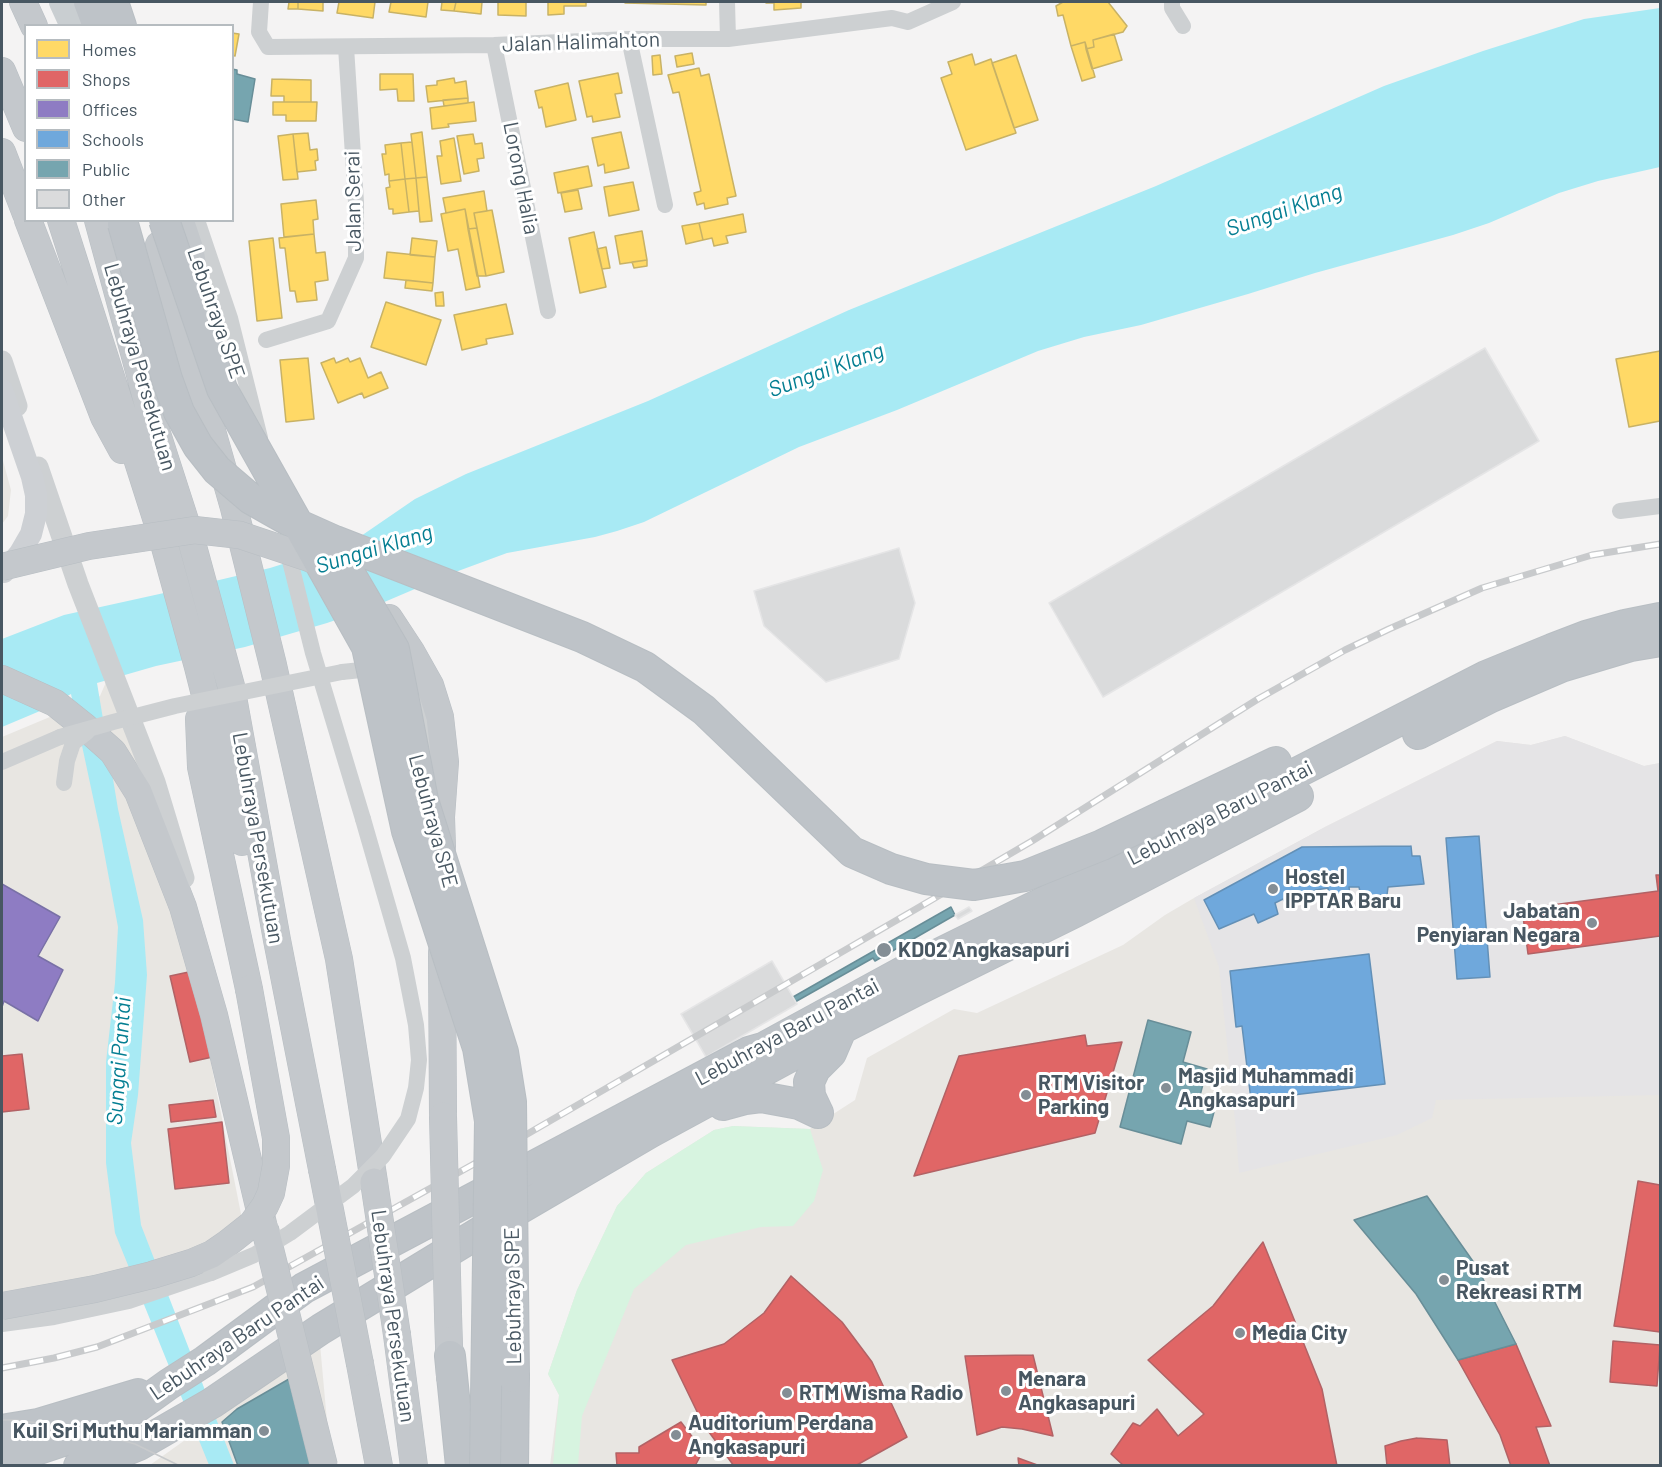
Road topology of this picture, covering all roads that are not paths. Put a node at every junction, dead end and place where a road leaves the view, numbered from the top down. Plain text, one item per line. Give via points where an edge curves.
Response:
1 (23, 2) edge
2 (62, 2) edge
3 (89, 2) edge
4 (106, 2) edge
5 (113, 2) edge
6 (261, 2) edge
7 (727, 2) edge
8 (953, 2) edge
9 (1172, 2) edge
10 (892, 10) edge
11 (33, 24) edge
12 (72, 24) edge
13 (97, 24) edge
14 (113, 24) edge
15 (120, 24) edge
16 (1183, 26) dead end
17 (629, 39) junction
18 (728, 39) junction
19 (494, 45) junction
20 (346, 47) junction
21 (2, 71) edge
22 (24, 123) edge
23 (2, 152) edge
24 (665, 205) dead end
25 (24, 209) edge
26 (29, 222) edge
27 (62, 222) edge
28 (124, 222) edge
29 (124, 222) edge
30 (124, 222) edge
31 (166, 222) edge
32 (183, 222) edge
33 (183, 222) edge
34 (198, 222) edge
35 (548, 311) dead end
36 (266, 340) dead end
37 (3, 375) edge
38 (198, 381) junction
39 (1660, 506) edge
40 (153, 507) junction
41 (1620, 511) dead end
42 (2, 567) edge
43 (2, 574) edge
44 (1660, 618) edge
45 (1660, 641) edge
46 (198, 666) junction
47 (1486, 676) junction
48 (2, 679) edge
49 (93, 727) junction
50 (2, 762) edge
51 (64, 783) dead end
52 (146, 787) junction
53 (441, 817) junction
54 (276, 940) junction
55 (841, 1029) junction
56 (651, 1132) junction
57 (2, 1306) edge
58 (2, 1324) edge
59 (450, 1356) junction
60 (402, 1367) junction
61 (157, 1392) junction
62 (211, 1404) junction
63 (2, 1430) edge
64 (2, 1458) edge
65 (79, 1466) edge
66 (134, 1466) edge
67 (324, 1466) edge
68 (378, 1466) edge
69 (414, 1466) edge
70 (423, 1466) edge
71 (450, 1466) edge
72 (461, 1466) edge
73 (485, 1466) edge
74 (513, 1466) edge

1 - 11 highway
2 - 12 main road
3 - 13 highway
4 - 14 highway
5 - 15 highway
6 - 20 street, Jalan Halimahton via 259,32 268,47
7 - 18 street
8 - 10 street, Jalan Halimahton via 908,22
9 - 16 street
10 - 18 street, Jalan Halimahton
17 - 18 street, Jalan Halimahton
17 - 19 street, Jalan Halimahton
17 - 24 street
19 - 20 street, Jalan Halimahton
19 - 35 street, Lorong Halia
20 - 36 street, Jalan Serai via 356,258 328,321
21 - 22 highway
23 - 25 highway
26 - 40 highway via 104,417
27 - 40 highway
28 - 38 highway, Lebuhraya Persekutuan
29 - 54 highway, Lebuhraya Persekutuan via 151,415 191,539 231,686
30 - 47 highway, bridge via 166,379 179,412 217,470 251,499 335,541 582,637 645,667 704,710 852,852 891,869 926,879 974,885 1025,876 1102,845 1434,686
31 - 73 highway, Lebuhraya SPE, bridge via 222,389 367,647 407,831 478,1048 490,1121
32 - 38 highway via 198,300
33 - 74 highway, Lebuhraya SPE, bridge via 236,380 394,649 423,800 503,1052 511,1102
34 - 58 street, bridge via 230,318 313,653 403,957 416,1025 416,1088 408,1119 383,1156 353,1186 254,1255 129,1301
37 - 43 main road via 32,477 36,514 20,553
37 - 52 street
38 - 60 highway, Lebuhraya Persekutuan, bridge via 273,665 339,959
39 - 41 street
40 - 46 highway
42 - 53 highway, bridge via 89,546 195,530 240,535 348,574 383,609 430,685 440,717 445,762
44 - 47 highway, Lebuhraya Baru Pantai via 1586,636
45 - 55 highway, Lebuhraya Baru Pantai via 1561,667 1491,697
46 - 54 highway via 248,865
46 - 57 highway, bridge via 201,767 249,989 276,1138 271,1193 252,1224 228,1244 191,1263 95,1288
47 - 61 highway, Lebuhraya Baru Pantai via 906,970 304,1288
48 - 52 highway via 55,703 113,752
49 - 50 street, bridge
49 - 51 street, bridge via 73,742
49 - 53 street, bridge via 342,672 386,674 410,694 419,708 431,752
52 - 67 highway, bridge via 214,1016
53 - 59 highway, bridge
54 - 68 highway, Lebuhraya Persekutuan, bridge
55 - 56 highway, Lebuhraya Baru Pantai
55 - 56 highway via 831,1053 815,1069 810,1082 810,1096 819,1113 799,1104 755,1097 724,1104
56 - 62 highway, Lebuhraya Baru Pantai via 321,1329
59 - 71 highway
59 - 72 highway
60 - 69 highway, Lebuhraya Persekutuan
60 - 70 highway
61 - 63 highway
61 - 64 highway, Lebuhraya Baru Pantai via 104,1427
62 - 65 highway, Lebuhraya Baru Pantai via 139,1445
62 - 66 highway

